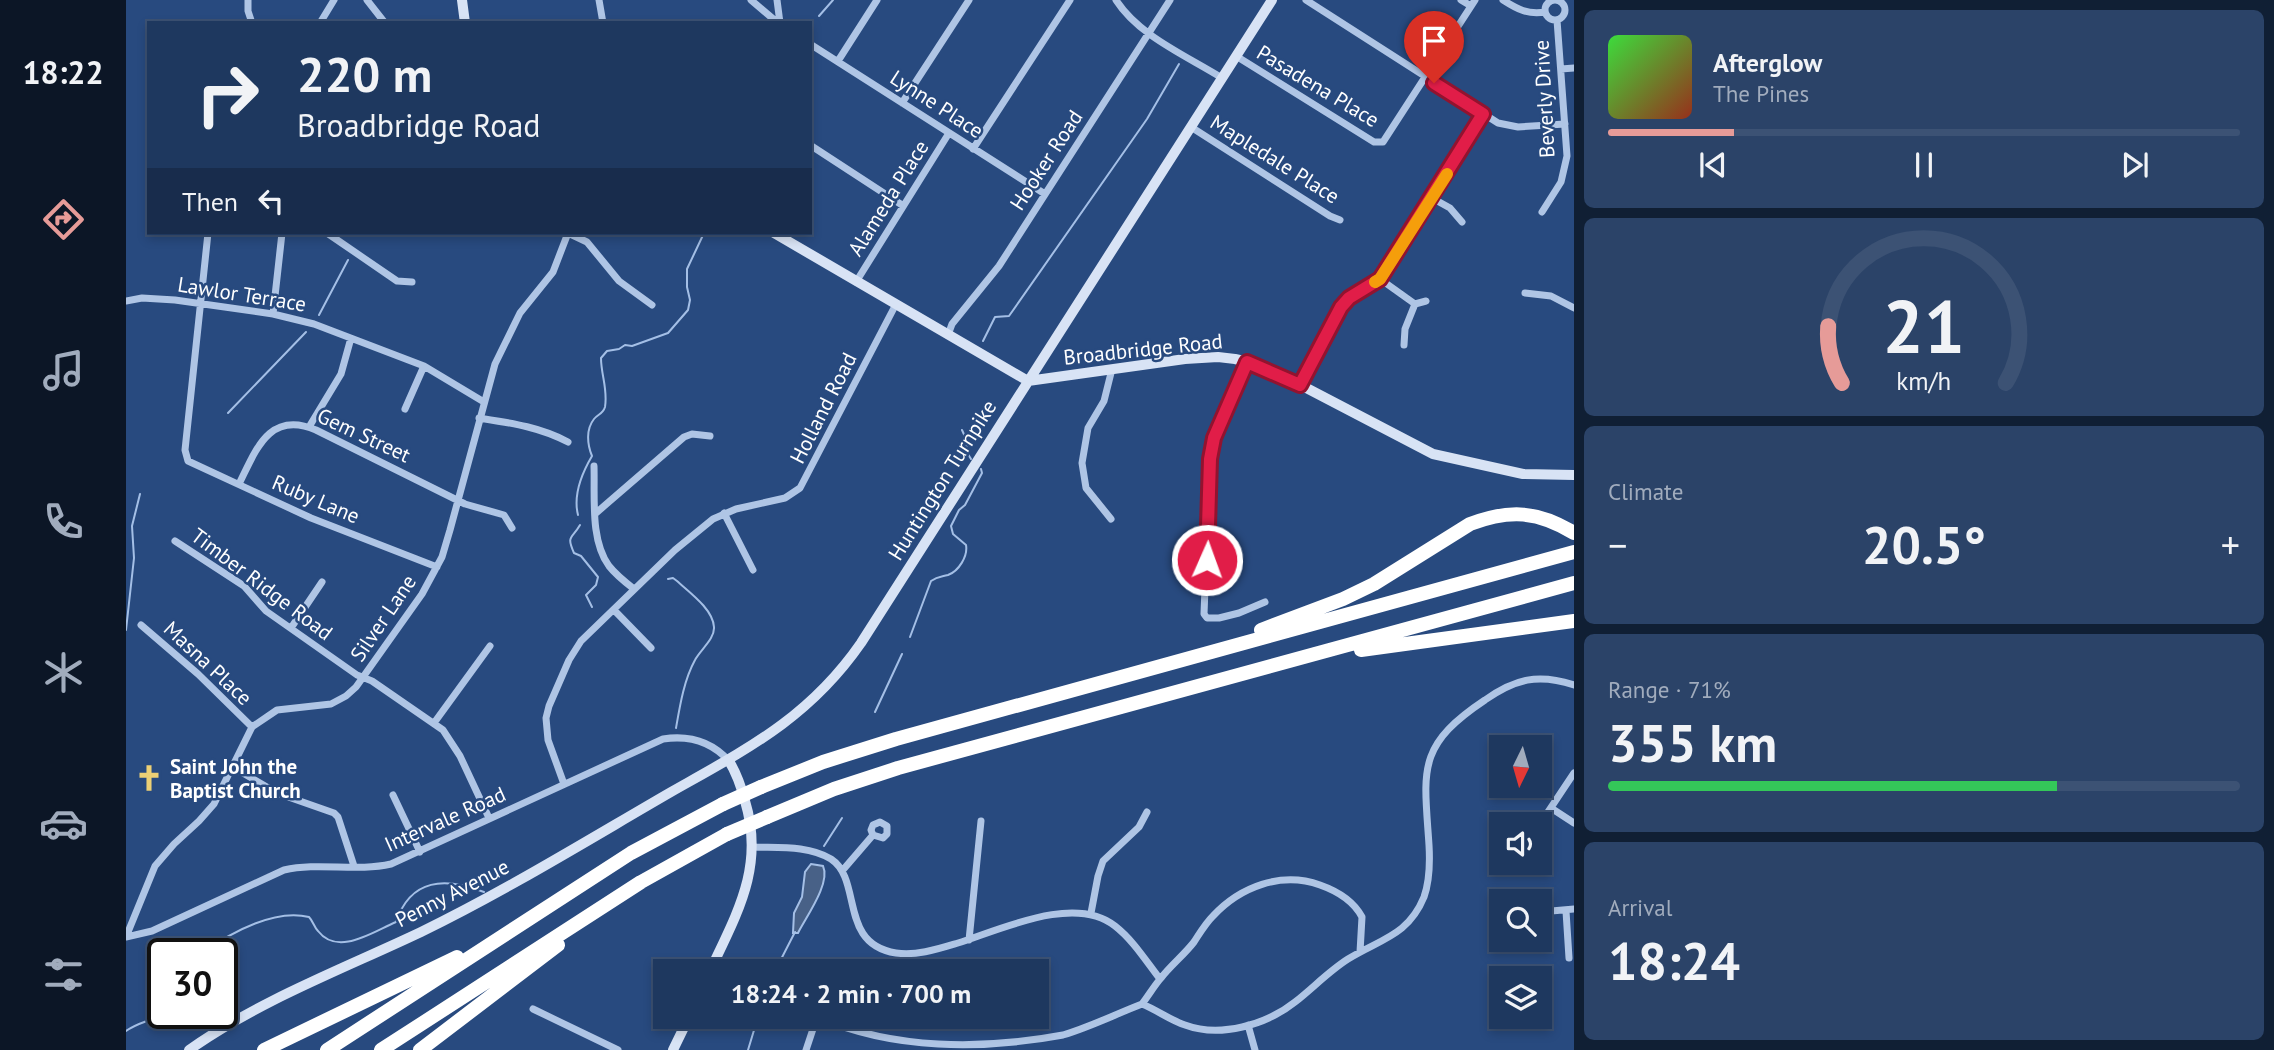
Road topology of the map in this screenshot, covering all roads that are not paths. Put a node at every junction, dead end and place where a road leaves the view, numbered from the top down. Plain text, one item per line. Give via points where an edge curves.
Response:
1 (248, 0) edge
2 (334, 0) edge
3 (367, 0) edge
4 (462, 0) edge
5 (599, 0) edge
6 (751, 0) edge
7 (777, 0) edge
8 (877, 0) edge
9 (969, 0) edge
10 (1070, 0) edge
11 (1116, 0) edge
12 (1170, 0) edge
13 (1272, 0) edge
14 (1306, 0) edge
15 (1461, 0) edge
16 (1503, 0) edge
17 (1473, 3) edge
18 (1545, 12) junction
19 (1557, 20) junction
20 (251, 21) edge
21 (321, 21) edge
22 (383, 21) edge
23 (465, 21) edge
24 (603, 21) edge
25 (777, 21) edge
26 (779, 21) edge
27 (1149, 33) junction
28 (812, 45) edge
29 (1236, 57) junction
30 (838, 61) junction
31 (1574, 68) edge
32 (1561, 69) junction
33 (1426, 77) junction
34 (1222, 78) junction
35 (902, 103) junction
36 (1483, 114) junction
37 (1565, 124) junction
38 (1191, 127) junction
39 (949, 133) junction
40 (812, 146) edge
41 (973, 149) junction
42 (1045, 194) junction
43 (1432, 198) junction
44 (902, 205) junction
45 (1542, 212) dead end
46 (1340, 220) dead end
47 (1462, 222) dead end
48 (208, 235) edge
49 (282, 235) edge
50 (330, 235) edge
51 (567, 235) edge
52 (572, 235) edge
53 (777, 235) edge
54 (1380, 279) junction
55 (412, 282) dead end
56 (856, 282) junction
57 (1525, 293) dead end
58 (1426, 301) dead end
59 (126, 302) edge
60 (200, 304) junction
61 (1415, 304) junction
62 (652, 305) dead end
63 (895, 306) junction
64 (1574, 308) edge
65 (273, 314) junction
66 (948, 335) junction
67 (351, 338) junction
68 (1405, 345) dead end
69 (1247, 362) junction
70 (424, 366) junction
71 (1112, 369) junction
72 (1028, 381) junction
73 (1300, 385) junction
74 (484, 402) junction
75 (405, 409) dead end
76 (479, 418) junction
77 (309, 427) junction
78 (710, 436) dead end
79 (568, 442) dead end
80 (594, 466) dead end
81 (1574, 475) edge
82 (239, 484) junction
83 (458, 499) junction
84 (596, 513) junction
85 (724, 513) junction
86 (1111, 519) dead end
87 (512, 528) dead end
88 (1574, 533) edge
89 (175, 541) dead end
90 (1574, 552) edge
91 (437, 567) junction
92 (753, 570) dead end
93 (322, 582) dead end
94 (1574, 583) edge
95 (634, 589) junction
96 (1265, 602) dead end
97 (614, 610) junction
98 (1574, 621) edge
99 (141, 625) dead end
100 (291, 628) junction
101 (490, 646) dead end
102 (651, 648) dead end
103 (363, 678) junction
104 (1115, 678) junction
105 (1212, 682) junction
106 (1574, 685) edge
107 (434, 723) junction
108 (251, 727) junction
109 (729, 761) junction
110 (232, 769) junction
111 (1574, 773) edge
112 (564, 784) junction
113 (393, 795) dead end
114 (1550, 808) junction
115 (1548, 812) edge
116 (1147, 813) dead end
117 (489, 818) junction
118 (981, 821) dead end
119 (1574, 822) edge
120 (873, 835) dead end
121 (753, 847) junction
122 (420, 852) junction
123 (354, 866) junction
124 (842, 871) junction
125 (641, 882) junction
126 (1570, 910) edge
127 (1552, 911) edge
128 (1091, 913) junction
129 (527, 922) junction
130 (126, 937) edge
131 (969, 940) junction
132 (1360, 952) junction
133 (1569, 958) dead end
134 (716, 959) edge
135 (1160, 979) junction
136 (1142, 1004) junction
137 (533, 1009) dead end
138 (1248, 1025) junction
139 (683, 1029) edge
140 (814, 1029) edge
141 (845, 1029) edge
142 (422, 1048) edge
143 (190, 1050) edge
144 (264, 1050) edge
145 (327, 1050) edge
146 (381, 1050) edge
147 (618, 1050) edge
148 (673, 1050) edge
149 (806, 1050) edge
150 (953, 1050) edge
151 (1255, 1050) edge

1 - 20 street
2 - 21 street
3 - 22 street
4 - 23 main road
5 - 24 street
6 - 25 street
7 - 26 street
8 - 30 street
9 - 35 street
10 - 41 street
11 - 27 street
12 - 27 street, Hooker Road
13 - 29 main road, Huntington Turnpike
14 - 33 street
15 - 17 street
16 - 18 street, Beverly Drive via 1521,11
17 - 33 street
18 - 19 street, Beverly Drive
18 - 19 street, Beverly Drive via 1550,2 1560,2 1564,14
19 - 32 street, Beverly Drive
27 - 34 street
27 - 42 street, Hooker Road
28 - 30 street, Lynne Place
29 - 33 street, Pasadena Place via 1374,142 1383,142
29 - 34 main road, Huntington Turnpike
30 - 35 street, Lynne Place
31 - 32 street
32 - 37 street, Beverly Drive
33 - 36 street
34 - 38 main road, Huntington Turnpike
35 - 39 street, Lynne Place
36 - 37 street via 1508,127
36 - 43 street
37 - 45 street, Beverly Drive via 1564,173
38 - 46 street, Mapledale Place
38 - 72 main road, Huntington Turnpike
39 - 41 street, Lynne Place
39 - 44 street, Alameda Place
40 - 44 street
41 - 42 street, Lynne Place
42 - 66 street, Hooker Road
43 - 47 street
43 - 54 street
44 - 56 street, Alameda Place
48 - 60 street
49 - 65 street
50 - 55 street via 397,281
51 - 74 street, Silver Lane via 553,272 509,331
52 - 62 street via 587,242 619,281
53 - 56 main road
54 - 61 street
54 - 73 street via 1341,307
56 - 63 main road
57 - 64 street via 1551,296
58 - 61 street
59 - 60 street, Lawlor Terrace via 150,299
60 - 65 street, Lawlor Terrace
60 - 82 street, Ruby Lane via 186,457 192,464
61 - 68 street via 1405,329
63 - 66 main road
63 - 85 street, Holland Road via 800,488 785,498
65 - 67 street, Lawlor Terrace
66 - 72 main road
67 - 70 street, Lawlor Terrace
67 - 77 street via 341,374
69 - 71 main road, Broadbridge Road via 1204,357
69 - 73 main road, Broadbridge Road
69 - 96 street via 1218,428 1210,459 1204,614 1219,618
70 - 74 street, Lawlor Terrace
70 - 75 street
71 - 72 main road, Broadbridge Road
71 - 86 street via 1104,401 1088,428 1082,463 1086,488
72 - 109 main road, Huntington Turnpike via 842,668 798,713
73 - 81 main road, Broadbridge Road via 1433,454 1530,475
74 - 76 street, Silver Lane
76 - 79 street via 524,425
76 - 83 street, Silver Lane
77 - 82 street, Gem Street via 294,425 264,437
77 - 83 street, Gem Street
78 - 84 street via 684,437
80 - 84 street
82 - 91 street, Ruby Lane via 311,518
83 - 87 street, Gem Street via 504,515
83 - 91 street, Silver Lane
84 - 95 street via 598,537 608,564
85 - 92 street
85 - 95 street, Holland Road
88 - 104 highway via 1536,516 1486,518 1343,599
89 - 100 street, Timber Ridge Road via 244,586 262,608
90 - 104 highway
91 - 103 street, Silver Lane
93 - 100 street
94 - 105 highway
95 - 97 street, Holland Road
97 - 102 street
97 - 112 street, Holland Road via 575,650 549,706 546,732
98 - 105 highway via 1339,653
99 - 108 street, Masna Place
100 - 103 street, Timber Ridge Road
101 - 107 street
103 - 107 street, Timber Ridge Road
103 - 108 street, Silver Lane via 339,701 277,710
104 - 129 highway, bridge via 896,739 761,787 631,852
105 - 125 highway, bridge via 898,768 813,797 727,834
106 - 132 street via 1539,677 1513,684 1464,713 1445,732 1429,756 1425,774 1430,869 1425,894 1404,928
107 - 117 street, Timber Ridge Road via 460,756
108 - 110 street
109 - 112 street, Intervale Road via 706,743 673,738 639,748
109 - 121 main road via 748,810
109 - 143 main road, Penny Avenue via 482,901 297,989
110 - 123 street via 277,793 334,813
110 - 130 street via 206,814 155,866
111 - 114 street
112 - 117 street, Intervale Road
113 - 122 street
114 - 115 street
114 - 119 street
116 - 128 street via 1104,861
117 - 122 street, Intervale Road
118 - 131 street
120 - 124 street
121 - 124 street via 803,849 830,858
121 - 134 main road via 747,889
122 - 123 street, Intervale Road via 384,865
123 - 130 street, Intervale Road via 284,870 152,931
124 - 131 street via 854,914 865,937 876,946 910,955
125 - 142 highway
125 - 146 highway
126 - 127 street
126 - 133 street
128 - 131 street via 1058,913
128 - 135 street via 1116,926
129 - 144 highway
129 - 145 highway
132 - 135 street via 1362,916 1349,900 1316,883 1267,882 1252,886 1224,905
132 - 138 street via 1284,1010
135 - 136 street
136 - 138 street via 1194,1028
136 - 150 street via 1048,1040
137 - 147 street
138 - 151 street
139 - 148 main road
140 - 149 street
141 - 150 street via 889,1043

